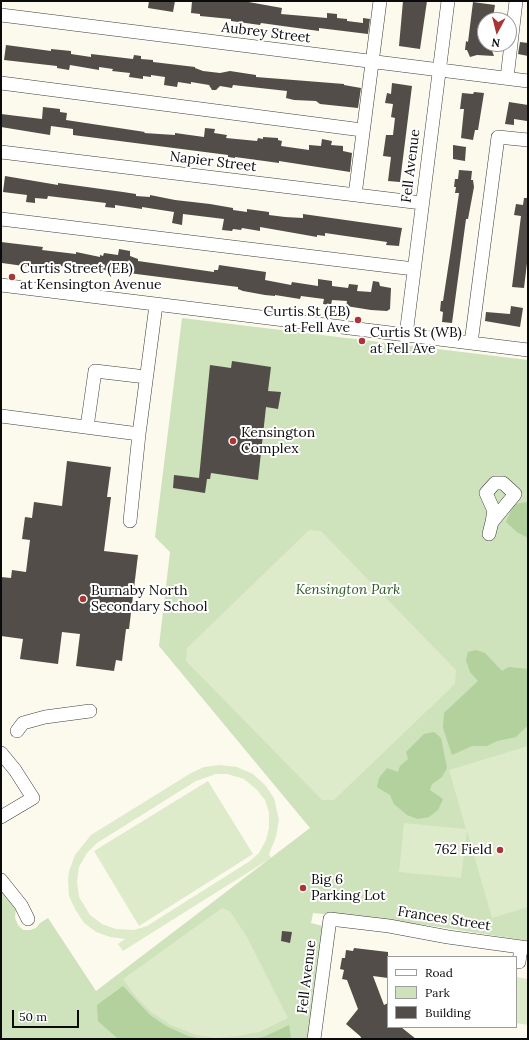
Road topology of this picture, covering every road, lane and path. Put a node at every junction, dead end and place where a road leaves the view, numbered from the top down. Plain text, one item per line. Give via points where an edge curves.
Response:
1 (380, 1) edge
2 (448, 1) edge
3 (516, 1) edge
4 (1, 15) edge
5 (372, 62) junction
6 (439, 70) junction
7 (507, 78) junction
8 (528, 80) edge
9 (1, 83) edge
10 (362, 130) junction
11 (528, 140) edge
12 (1, 152) edge
13 (354, 195) junction
14 (422, 203) junction
15 (1, 219) edge
16 (414, 268) junction
17 (1, 285) edge
18 (156, 305) junction
19 (406, 335) junction
20 (470, 343) junction
21 (528, 350) edge
22 (146, 377) junction
23 (1, 416) edge
24 (87, 427) junction
25 (140, 434) junction
26 (130, 521) dead end
27 (90, 711) dead end
28 (17, 731) dead end
29 (1, 753) edge
30 (1, 817) edge
31 (1, 880) edge
32 (28, 919) dead end
33 (330, 919) joint
34 (524, 947) edge
35 (519, 962) dead end
36 (314, 1039) edge

1 - 5 street
2 - 6 street, Fell Avenue
3 - 7 street
4 - 5 street, Aubrey Street
5 - 6 street, Aubrey Street
5 - 10 street
6 - 7 street, Aubrey Street
6 - 14 street, Fell Avenue
7 - 8 street, Aubrey Street
9 - 10 street
10 - 13 street
11 - 20 street via 498,137
12 - 13 street, Napier Street
13 - 14 street, Napier Street
14 - 16 street, Fell Avenue
15 - 16 street
16 - 19 street, Fell Avenue
17 - 18 street
18 - 19 street
18 - 22 street
19 - 20 street
20 - 21 street
22 - 24 street via 95,371
22 - 25 street
23 - 24 street
24 - 25 street
25 - 26 street
27 - 28 street via 45,716 23,723
29 - 30 street via 33,798
31 - 32 street via 21,905
33 - 34 street, Frances Street
33 - 36 street, Fell Avenue
34 - 35 street

